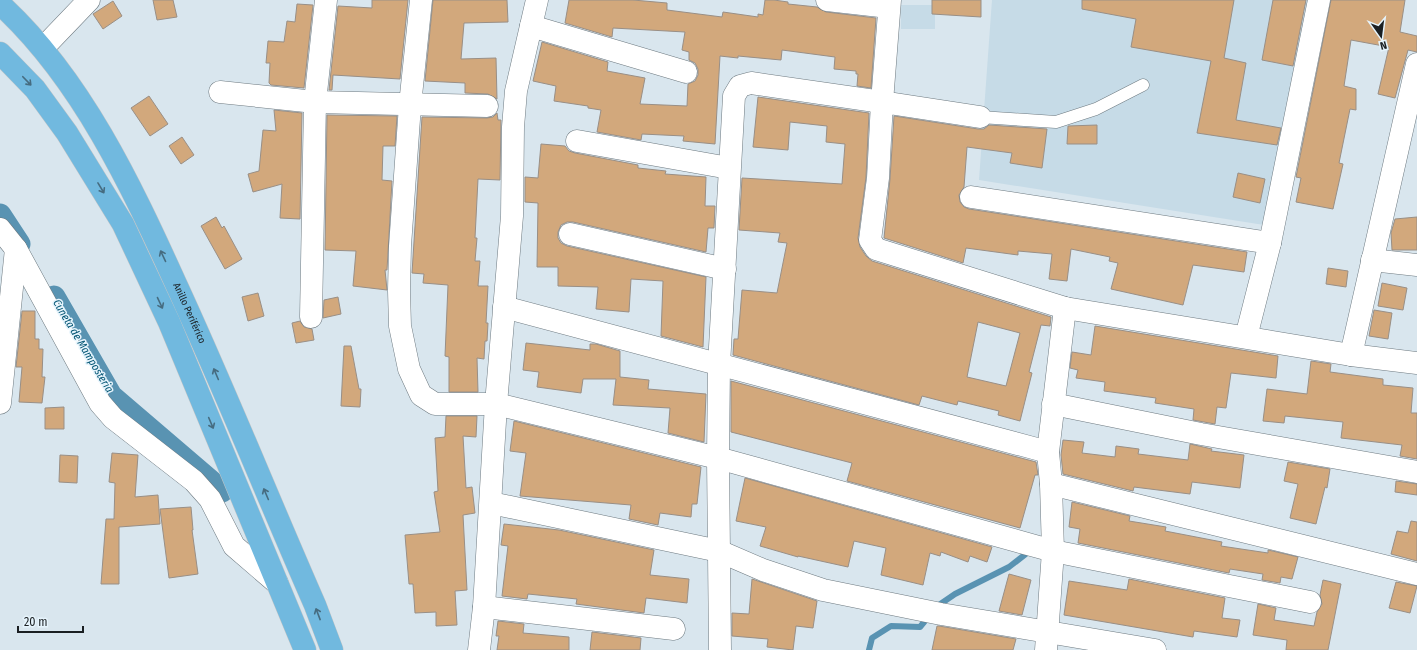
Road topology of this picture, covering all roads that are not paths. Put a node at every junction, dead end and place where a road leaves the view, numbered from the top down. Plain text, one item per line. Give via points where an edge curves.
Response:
1 (89, 0) edge
2 (326, 0) edge
3 (421, 0) edge
4 (537, 0) edge
5 (827, 0) edge
6 (1319, 0) edge
7 (0, 4) edge
8 (889, 4) edge
9 (530, 26) junction
10 (43, 48) junction
11 (0, 53) edge
12 (1417, 64) edge
13 (686, 72) dead end
14 (1143, 85) dead end
15 (220, 92) dead end
16 (315, 102) junction
17 (882, 102) junction
18 (410, 105) junction
19 (487, 106) dead end
20 (980, 116) joint
21 (577, 141) dead end
22 (729, 168) junction
23 (971, 197) dead end
24 (0, 229) edge
25 (570, 234) dead end
26 (1270, 243) junction
27 (16, 249) junction
28 (1372, 260) junction
29 (1417, 265) edge
30 (725, 269) junction
31 (504, 306) junction
32 (1065, 308) junction
33 (311, 317) dead end
34 (1246, 337) junction
35 (1351, 355) junction
36 (1417, 363) edge
37 (719, 365) junction
38 (0, 403) edge
39 (496, 404) junction
40 (1053, 404) junction
41 (1048, 452) junction
42 (718, 458) junction
43 (1417, 472) edge
44 (1051, 484) junction
45 (491, 503) junction
46 (1049, 550) junction
47 (719, 551) junction
48 (1417, 574) edge
49 (277, 583) junction
50 (1310, 602) dead end
51 (484, 607) junction
52 (674, 629) dead end
53 (1046, 642) edge
54 (305, 650) edge
55 (332, 650) edge
56 (480, 650) edge
57 (720, 650) edge
58 (1155, 650) edge

1 - 10 street
2 - 16 street
3 - 18 street
4 - 9 street
5 - 8 street
6 - 26 street
7 - 10 highway, Anillo Periférico
8 - 17 street
9 - 13 street
9 - 31 street via 516,91 512,216
55 -> 10 highway, Anillo Periférico via 201,337 150,226 101,134
11 -> 49 highway via 35,90 67,133 123,224 169,322
12 - 28 street
14 - 20 lane via 1096,109 1056,122
15 - 16 street
16 - 18 street
16 - 33 street
17 - 20 street
17 - 22 street via 751,83 740,86 734,96
17 - 32 street via 878,178 870,240 876,249
18 - 19 street
18 - 39 street via 399,291 400,326 409,370 420,395 435,404
21 - 22 street
22 - 30 street
23 - 26 street
24 - 27 street
25 - 30 street
26 - 34 street
27 - 38 street
27 - 49 street via 100,403 113,418 194,481 210,499 234,546
28 - 29 street
28 - 35 street
30 - 37 street
31 - 37 street
31 - 39 street
32 - 34 street
32 - 40 street
34 - 35 street
35 - 36 street
37 - 41 street
37 - 42 street
39 - 42 street
39 - 45 street
40 - 41 street
40 - 43 street via 1201,434
41 - 44 street
42 - 46 street
42 - 47 street
44 - 46 street
44 - 48 street
45 - 47 street
45 - 51 street
46 - 50 street
46 - 53 street
47 - 53 street via 763,570 823,590 941,614
47 - 57 street
49 - 54 highway
51 - 52 street
51 - 56 street
53 - 58 street

